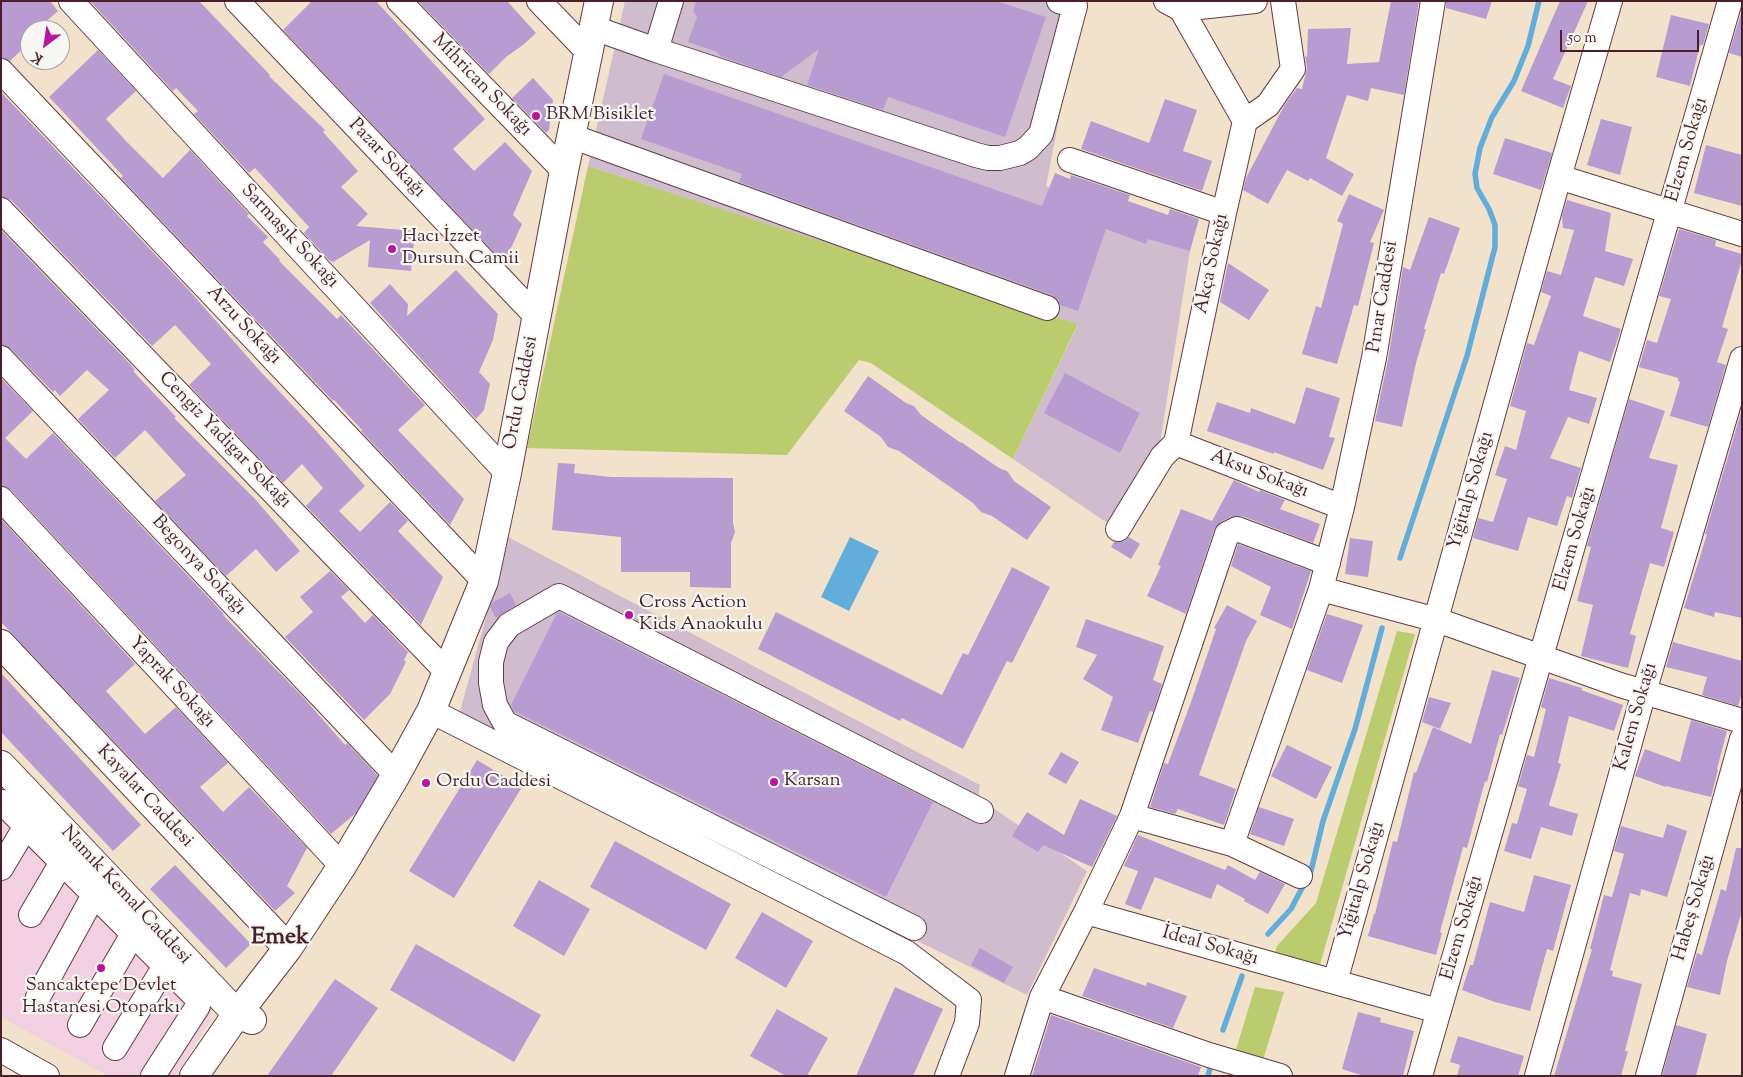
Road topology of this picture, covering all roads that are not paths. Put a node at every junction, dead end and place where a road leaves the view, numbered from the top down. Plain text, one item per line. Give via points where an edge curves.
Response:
1 (71, 1) edge
2 (236, 1) edge
3 (399, 1) edge
4 (538, 1) edge
5 (600, 1) edge
6 (671, 1) edge
7 (1059, 1) edge
8 (1255, 1) edge
9 (1283, 1) edge
10 (1433, 1) edge
11 (1610, 1) edge
12 (1730, 1) edge
13 (1174, 5) edge
14 (592, 41) junction
15 (656, 50) junction
16 (1, 71) edge
17 (1245, 121) junction
18 (572, 136) junction
19 (1070, 160) dead end
20 (564, 171) junction
21 (1559, 177) junction
22 (1, 210) edge
23 (1671, 210) junction
24 (1224, 213) junction
25 (1742, 234) edge
26 (1047, 308) dead end
27 (536, 316) junction
28 (1, 358) edge
29 (1742, 359) edge
30 (1176, 443) junction
31 (507, 473) junction
32 (1, 499) edge
33 (1342, 507) junction
34 (1118, 529) dead end
35 (1328, 563) junction
36 (484, 581) junction
37 (1321, 590) junction
38 (1436, 620) junction
39 (466, 626) junction
40 (496, 642) junction
41 (1, 644) edge
42 (1542, 657) junction
43 (447, 672) junction
44 (1644, 692) junction
45 (431, 711) junction
46 (1742, 721) edge
47 (1742, 740) edge
48 (1, 765) edge
49 (396, 775) junction
50 (2, 802) edge
51 (981, 811) dead end
52 (1132, 816) junction
53 (26, 826) junction
54 (1232, 844) junction
55 (62, 862) junction
56 (342, 866) junction
57 (1, 868) edge
58 (1300, 876) dead end
59 (94, 895) junction
60 (1086, 912) junction
61 (31, 915) dead end
62 (914, 928) dead end
63 (133, 934) junction
64 (288, 948) junction
65 (165, 966) junction
66 (1334, 982) junction
67 (38, 997) dead end
68 (1042, 997) junction
69 (1438, 1011) junction
70 (244, 1017) junction
71 (80, 1025) dead end
72 (115, 1048) dead end
73 (1, 1050) edge
74 (47, 1076) edge
75 (153, 1076) edge
76 (194, 1076) edge
77 (214, 1076) edge
78 (947, 1076) edge
79 (1017, 1076) edge
80 (1280, 1076) edge
81 (1420, 1076) edge
82 (1536, 1076) edge
83 (1648, 1076) edge

1 - 31 street, Sarmaşık Sokağı
2 - 27 street, Pazar Sokağı
3 - 20 street, Mihrican Sokağı
4 - 14 street
5 - 14 main road, Ordu Caddesi
6 - 15 street
7 - 15 street via 1075,6 1041,134 1020,153 1000,158 976,155
8 - 13 street
9 - 17 street via 1293,69 1268,105
10 - 33 street, Pınar Caddesi via 1374,358
11 - 21 street, Yiğitalp Sokağı
12 - 23 street, Elzem Sokağı
13 - 17 street
14 - 15 street
14 - 18 main road, Ordu Caddesi
16 - 36 street, Arzu Sokağı
17 - 24 street, Akça Sokağı
18 - 20 main road, Ordu Caddesi
18 - 26 street
19 - 24 street
20 - 27 main road, Ordu Caddesi
21 - 23 street
21 - 38 street, Yiğitalp Sokağı
22 - 43 street, Cengiz Yadigar Sokağı
23 - 25 street
23 - 42 street, Elzem Sokağı
24 - 30 street, Akça Sokağı
27 - 31 main road, Ordu Caddesi
28 - 49 street, Begonya Sokağı
29 - 44 street, Kalem Sokağı
30 - 33 street, Aksu Sokağı
30 - 34 street via 1162,456
31 - 36 main road, Ordu Caddesi
32 - 56 street, Yaprak Sokağı
33 - 35 street, Pınar Caddesi
35 - 37 street, Pınar Caddesi
35 - 52 street via 1237,529 1227,534
36 - 39 main road, Ordu Caddesi
37 - 38 street
37 - 54 street, Pınar Caddesi
38 - 42 street
38 - 66 street, Yiğitalp Sokağı
39 - 40 street
39 - 43 main road, Ordu Caddesi
40 - 51 street via 509,625 559,596
40 - 62 street via 491,662 491,683 496,705 505,723
41 - 64 main road, Kayalar Caddesi
42 - 44 street
42 - 69 street, Elzem Sokağı
43 - 45 main road, Ordu Caddesi
44 - 46 street
44 - 82 street, Kalem Sokağı
45 - 49 main road, Ordu Caddesi
45 - 78 street via 907,953 969,1000 967,1023
47 - 83 street, Habeş Sokağı
48 - 70 main road, Namık Kemal Caddesi
49 - 56 main road, Ordu Caddesi
50 - 53 street
52 - 54 street
52 - 60 street
53 - 55 street
53 - 57 street
54 - 58 street
55 - 59 street
55 - 61 street
56 - 64 main road, Ordu Caddesi
59 - 63 street
59 - 67 street
60 - 66 street, İdeal Sokağı
60 - 68 street
63 - 65 street
63 - 71 street
64 - 70 main road, Ordu Caddesi
65 - 72 street
65 - 75 street via 197,998 198,1006
66 - 69 street, İdeal Sokağı
68 - 79 street
68 - 80 street
69 - 81 street, Elzem Sokağı
70 - 76 main road, Ordu Caddesi
70 - 77 main road, Ordu Caddesi
73 - 74 street

